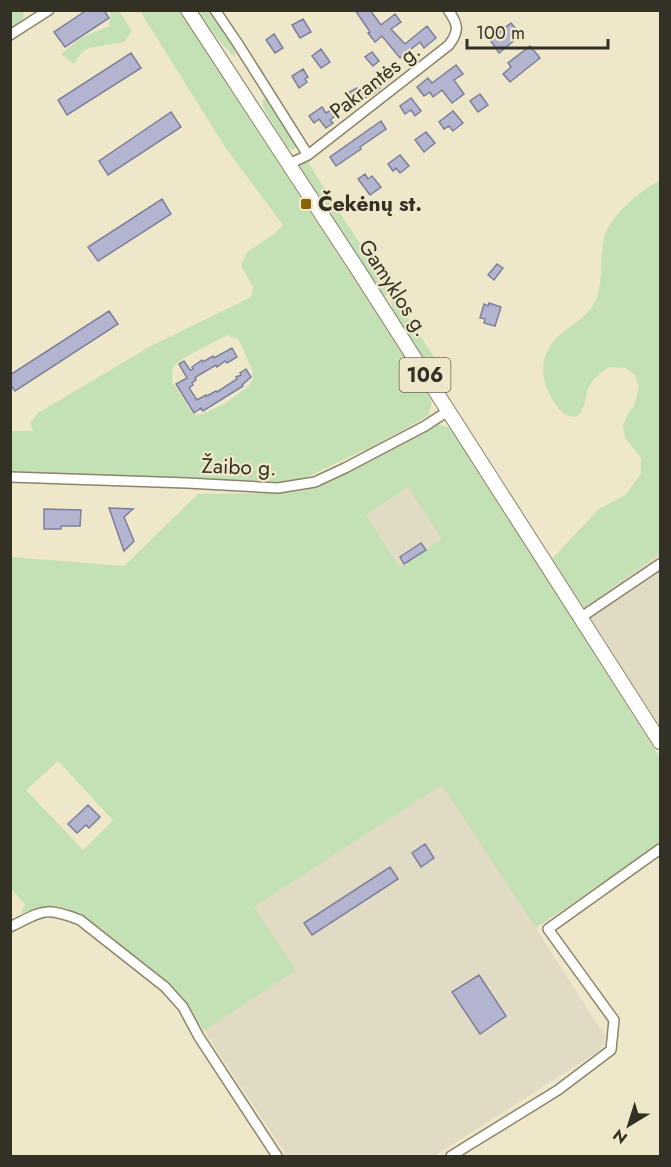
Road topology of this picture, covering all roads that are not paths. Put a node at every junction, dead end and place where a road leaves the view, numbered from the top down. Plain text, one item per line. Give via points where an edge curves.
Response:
1 (49, 10) edge
2 (188, 10) edge
3 (215, 10) edge
4 (448, 10) edge
5 (10, 35) edge
6 (308, 155) junction
7 (289, 165) junction
8 (448, 411) junction
9 (10, 477) edge
10 (660, 564) edge
11 (580, 618) junction
12 (660, 742) edge
13 (660, 849) edge
14 (10, 927) edge
15 (277, 1156) edge
16 (451, 1156) edge

1 - 5 street
2 - 7 main road, Gamyklos g. / 106
3 - 6 street
4 - 6 street, Pakrantės g. via 457,27 449,45
6 - 7 street, Pakrantės g.
7 - 8 main road, Gamyklos g. / 106
8 - 9 street, Žaibo g. via 315,482 278,488
8 - 11 main road, Gamyklos g. / 106
10 - 11 street
11 - 12 main road, Gamyklos g. / 106
13 - 16 street via 548,929 614,1020 611,1050 558,1090
14 - 15 street via 42,912 65,914 80,920 165,987 183,1007

